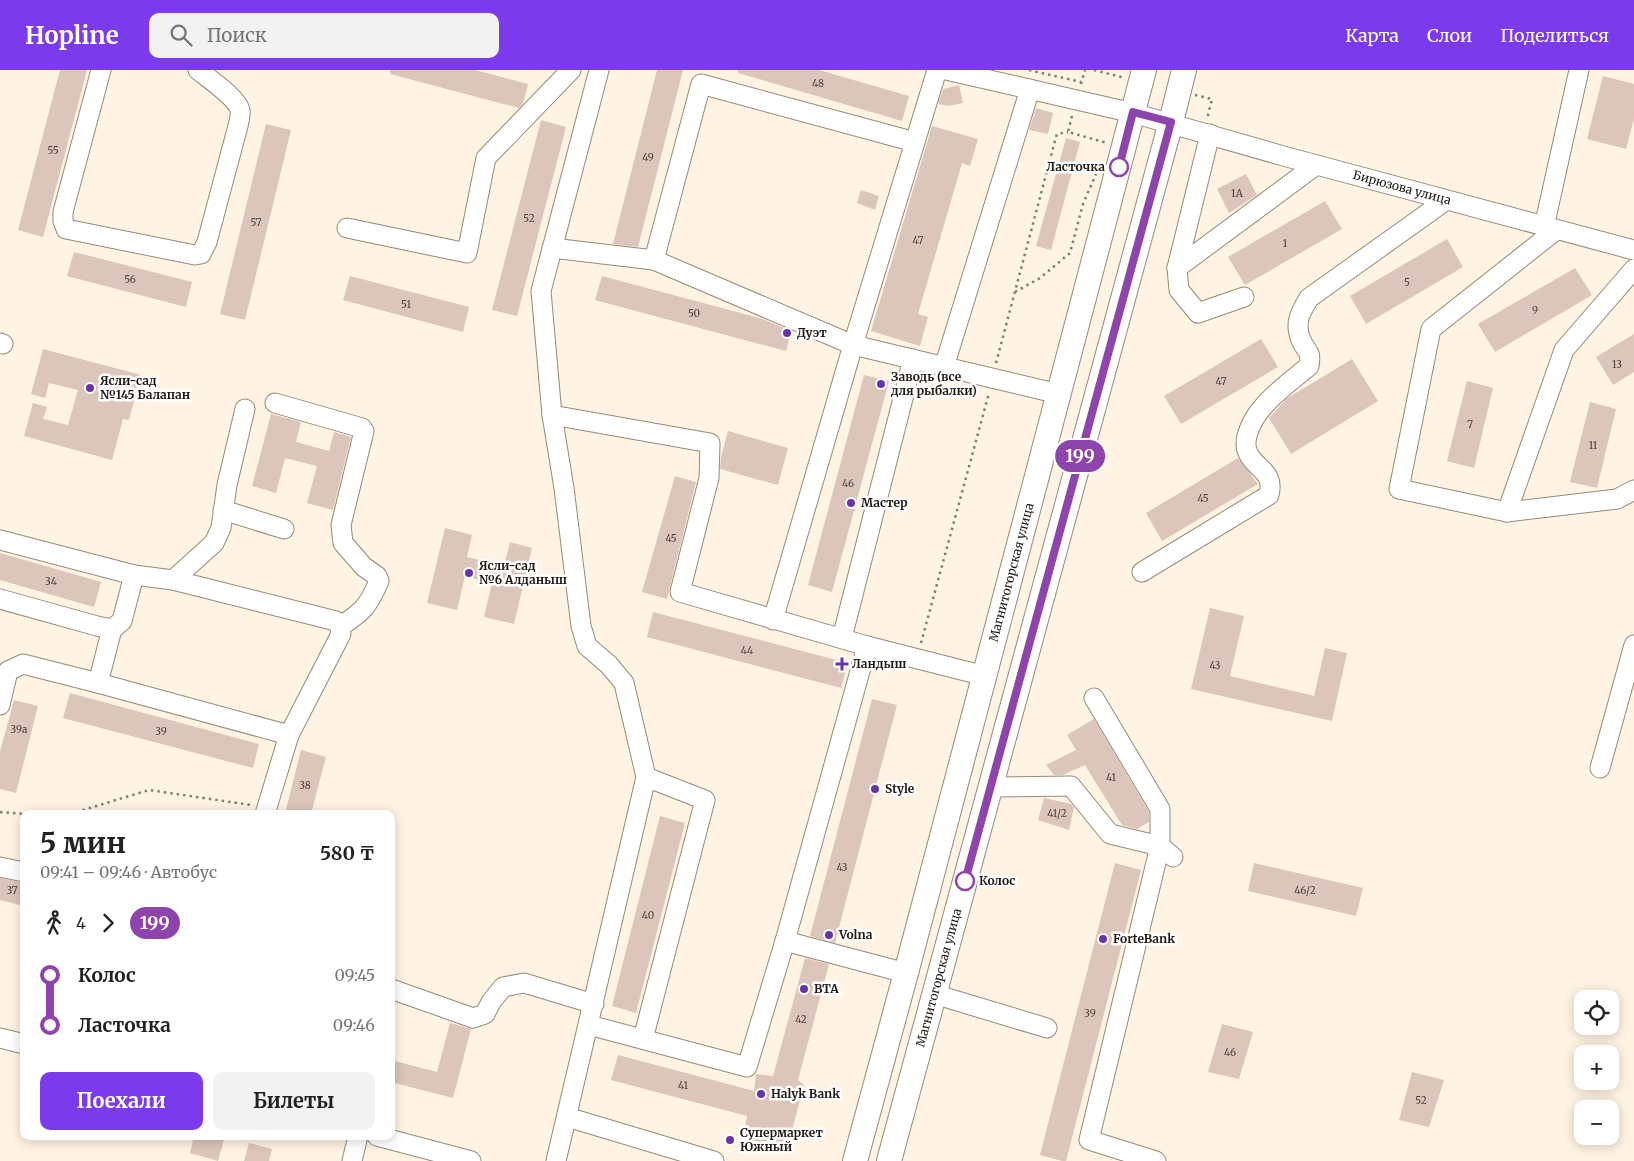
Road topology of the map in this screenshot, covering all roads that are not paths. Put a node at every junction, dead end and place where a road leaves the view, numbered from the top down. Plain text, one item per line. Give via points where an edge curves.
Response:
1 (101, 70) edge
2 (198, 70) edge
3 (571, 70) edge
4 (599, 70) edge
5 (937, 70) edge
6 (946, 70) edge
7 (1144, 70) edge
8 (1184, 70) edge
9 (1579, 70) edge
10 (1002, 76) edge
11 (1030, 89) junction
12 (1133, 112) junction
13 (1171, 122) junction
14 (1210, 134) junction
15 (915, 142) junction
16 (1316, 165) junction
17 (1445, 200) junction
18 (347, 228) dead end
19 (1550, 229) junction
20 (552, 248) junction
21 (1634, 250) edge
22 (654, 260) junction
23 (1177, 268) junction
24 (1634, 269) edge
25 (1244, 297) dead end
26 (853, 345) junction
27 (913, 360) junction
28 (944, 367) junction
29 (1059, 394) junction
30 (275, 403) dead end
31 (245, 410) dead end
32 (552, 415) junction
33 (1634, 490) edge
34 (223, 510) junction
35 (1507, 512) junction
36 (284, 529) dead end
37 (0, 540) edge
38 (1142, 572) dead end
39 (134, 575) junction
40 (173, 580) junction
41 (0, 599) edge
42 (773, 620) junction
43 (340, 627) junction
44 (112, 629) junction
45 (842, 638) junction
46 (1634, 645) edge
47 (867, 646) junction
48 (985, 676) junction
49 (98, 683) junction
50 (1094, 698) dead end
51 (0, 705) edge
52 (289, 736) junction
53 (1600, 768) dead end
54 (646, 777) junction
55 (990, 787) junction
56 (266, 810) edge
57 (1167, 852) junction
58 (0, 867) edge
59 (20, 871) edge
60 (785, 941) junction
61 (906, 973) junction
62 (395, 990) edge
63 (934, 994) junction
64 (594, 1004) junction
65 (589, 1025) junction
66 (1047, 1028) dead end
67 (0, 1038) edge
68 (643, 1039) junction
69 (20, 1043) edge
70 (567, 1117) junction
71 (357, 1140) edge
72 (393, 1140) edge
73 (352, 1161) edge
74 (471, 1161) edge
75 (556, 1161) edge
76 (714, 1161) edge
77 (854, 1161) edge
78 (889, 1161) edge
79 (1156, 1161) edge

1 - 2 street via 63,212 64,226 195,255 201,254 207,242 240,112 227,93
3 - 18 street via 486,158 467,253
4 - 20 street
5 - 15 street
6 - 10 street
7 - 12 main road, Магнитогорская улица
8 - 13 main road, Магнитогорская улица
9 - 19 street
10 - 11 street
11 - 12 street
11 - 28 street
12 - 13 street, Бирюзова улица
12 - 29 main road, Магнитогорская улица
13 - 14 street, Бирюзова улица
13 - 55 main road, Магнитогорская улица
14 - 16 street, Бирюзова улица
14 - 23 street
15 - 22 street via 701,84
15 - 26 street
16 - 17 street, Бирюзова улица
16 - 23 street
17 - 19 street, Бирюзова улица
17 - 38 street via 1308,298 1298,318 1301,340 1310,352 1309,366 1263,406 1251,424 1246,441 1247,452 1270,478 1269,495
19 - 21 street, Бирюзова улица
19 - 35 street via 1431,329 1399,489
20 - 22 street
20 - 32 street via 541,291
22 - 26 street
23 - 25 street via 1179,290 1198,312
24 - 35 street via 1564,350
26 - 27 street
26 - 42 street
27 - 28 street
27 - 45 street
28 - 29 street
29 - 48 main road, Магнитогорская улица
30 - 43 street via 364,431 341,525 343,544 379,581 371,601 362,612
31 - 34 street
32 - 42 street via 710,443 709,478 680,592
32 - 54 street via 581,626 587,646 624,682
33 - 35 street via 1617,499
34 - 36 street
34 - 40 street via 221,528 214,543
37 - 39 street
39 - 40 street
39 - 44 street via 122,621
40 - 43 street via 336,621
41 - 44 street
42 - 45 street
43 - 52 street via 341,634
44 - 49 street
45 - 47 street
46 - 53 street
47 - 48 street
47 - 60 street
48 - 61 main road, Магнитогорская улица
49 - 51 street via 23,664 8,671
49 - 52 street
50 - 57 street via 1160,809
52 - 56 street
54 - 64 street
54 - 68 street via 705,800
55 - 57 street via 1071,786 1110,834
55 - 63 main road, Магнитогорская улица
57 - 79 street via 1089,1140
58 - 59 street
60 - 61 street
60 - 68 street via 747,1067
61 - 77 main road, Магнитогорская улица
62 - 64 street via 473,1018 485,1014 503,988 524,983
63 - 66 street
63 - 78 main road, Магнитогорская улица
64 - 65 street
65 - 68 street
65 - 70 street
67 - 69 street
70 - 75 street
70 - 76 street
71 - 73 street
72 - 74 street

